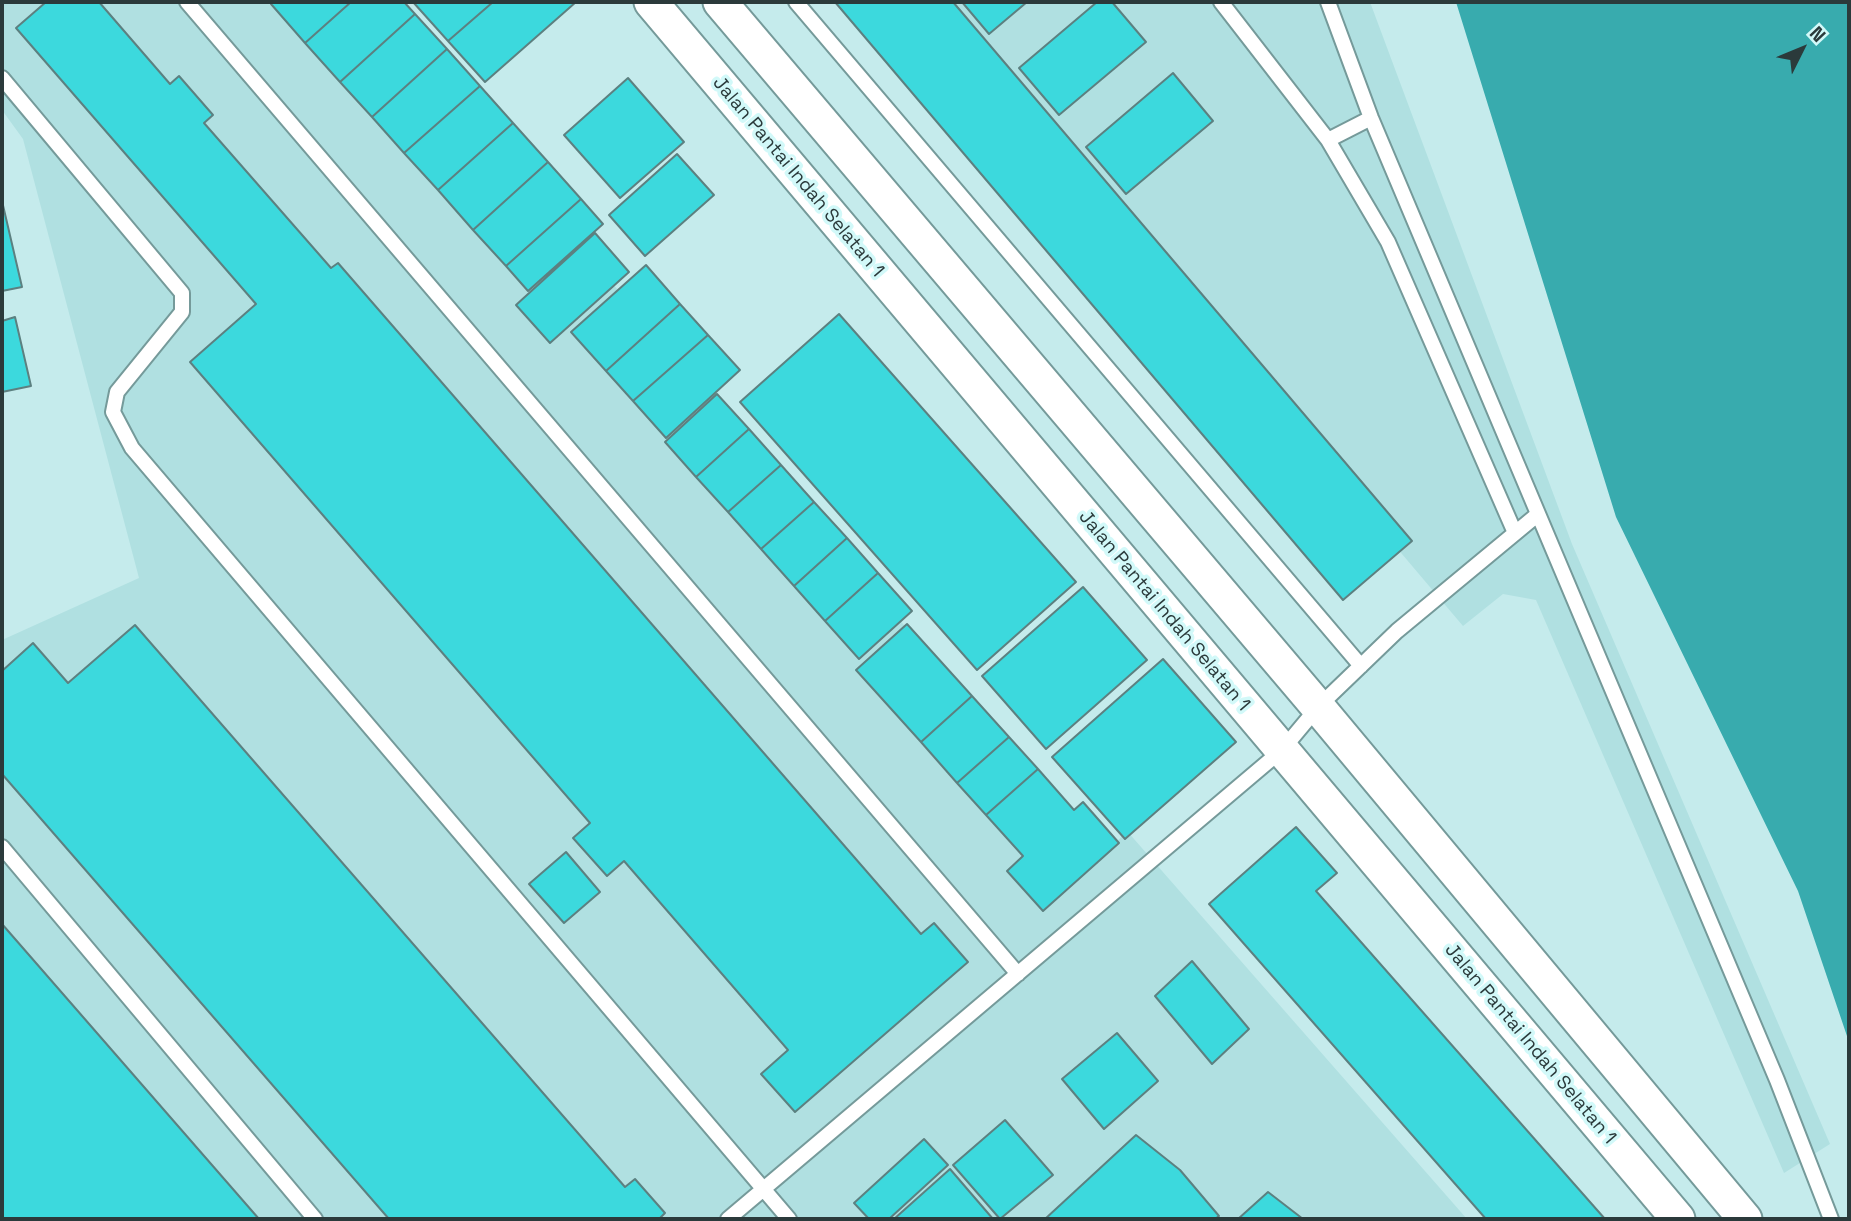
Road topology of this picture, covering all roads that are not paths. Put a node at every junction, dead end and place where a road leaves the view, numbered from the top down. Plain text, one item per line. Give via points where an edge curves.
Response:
1 (187, 2) edge
2 (651, 2) edge
3 (720, 2) edge
4 (796, 2) edge
5 (1221, 2) edge
6 (1328, 2) edge
7 (2, 78) edge
8 (1371, 118) junction
9 (1328, 140) junction
10 (1537, 515) junction
11 (1515, 533) junction
12 (1361, 666) junction
13 (1318, 706) junction
14 (1282, 750) junction
15 (2, 847) edge
16 (1018, 974) junction
17 (763, 1189) junction
18 (314, 1219) edge
19 (728, 1219) edge
20 (789, 1219) edge
21 (1678, 1219) edge
22 (1745, 1219) edge
23 (1831, 1219) edge

1 - 16 lane
2 - 14 street, Jalan Pantai Indah Selatan 1
3 - 13 street
4 - 12 lane
5 - 9 lane
6 - 8 lane
7 - 17 lane via 182,293 182,312 117,392 113,412 132,448
8 - 9 lane
8 - 10 lane
9 - 11 lane via 1388,242
10 - 11 lane
10 - 23 lane via 1777,1080
11 - 12 lane via 1396,631
12 - 13 lane
13 - 14 lane
13 - 22 street
14 - 16 lane
14 - 21 street, Jalan Pantai Indah Selatan 1
15 - 18 lane
16 - 17 lane
17 - 19 lane
17 - 20 lane

